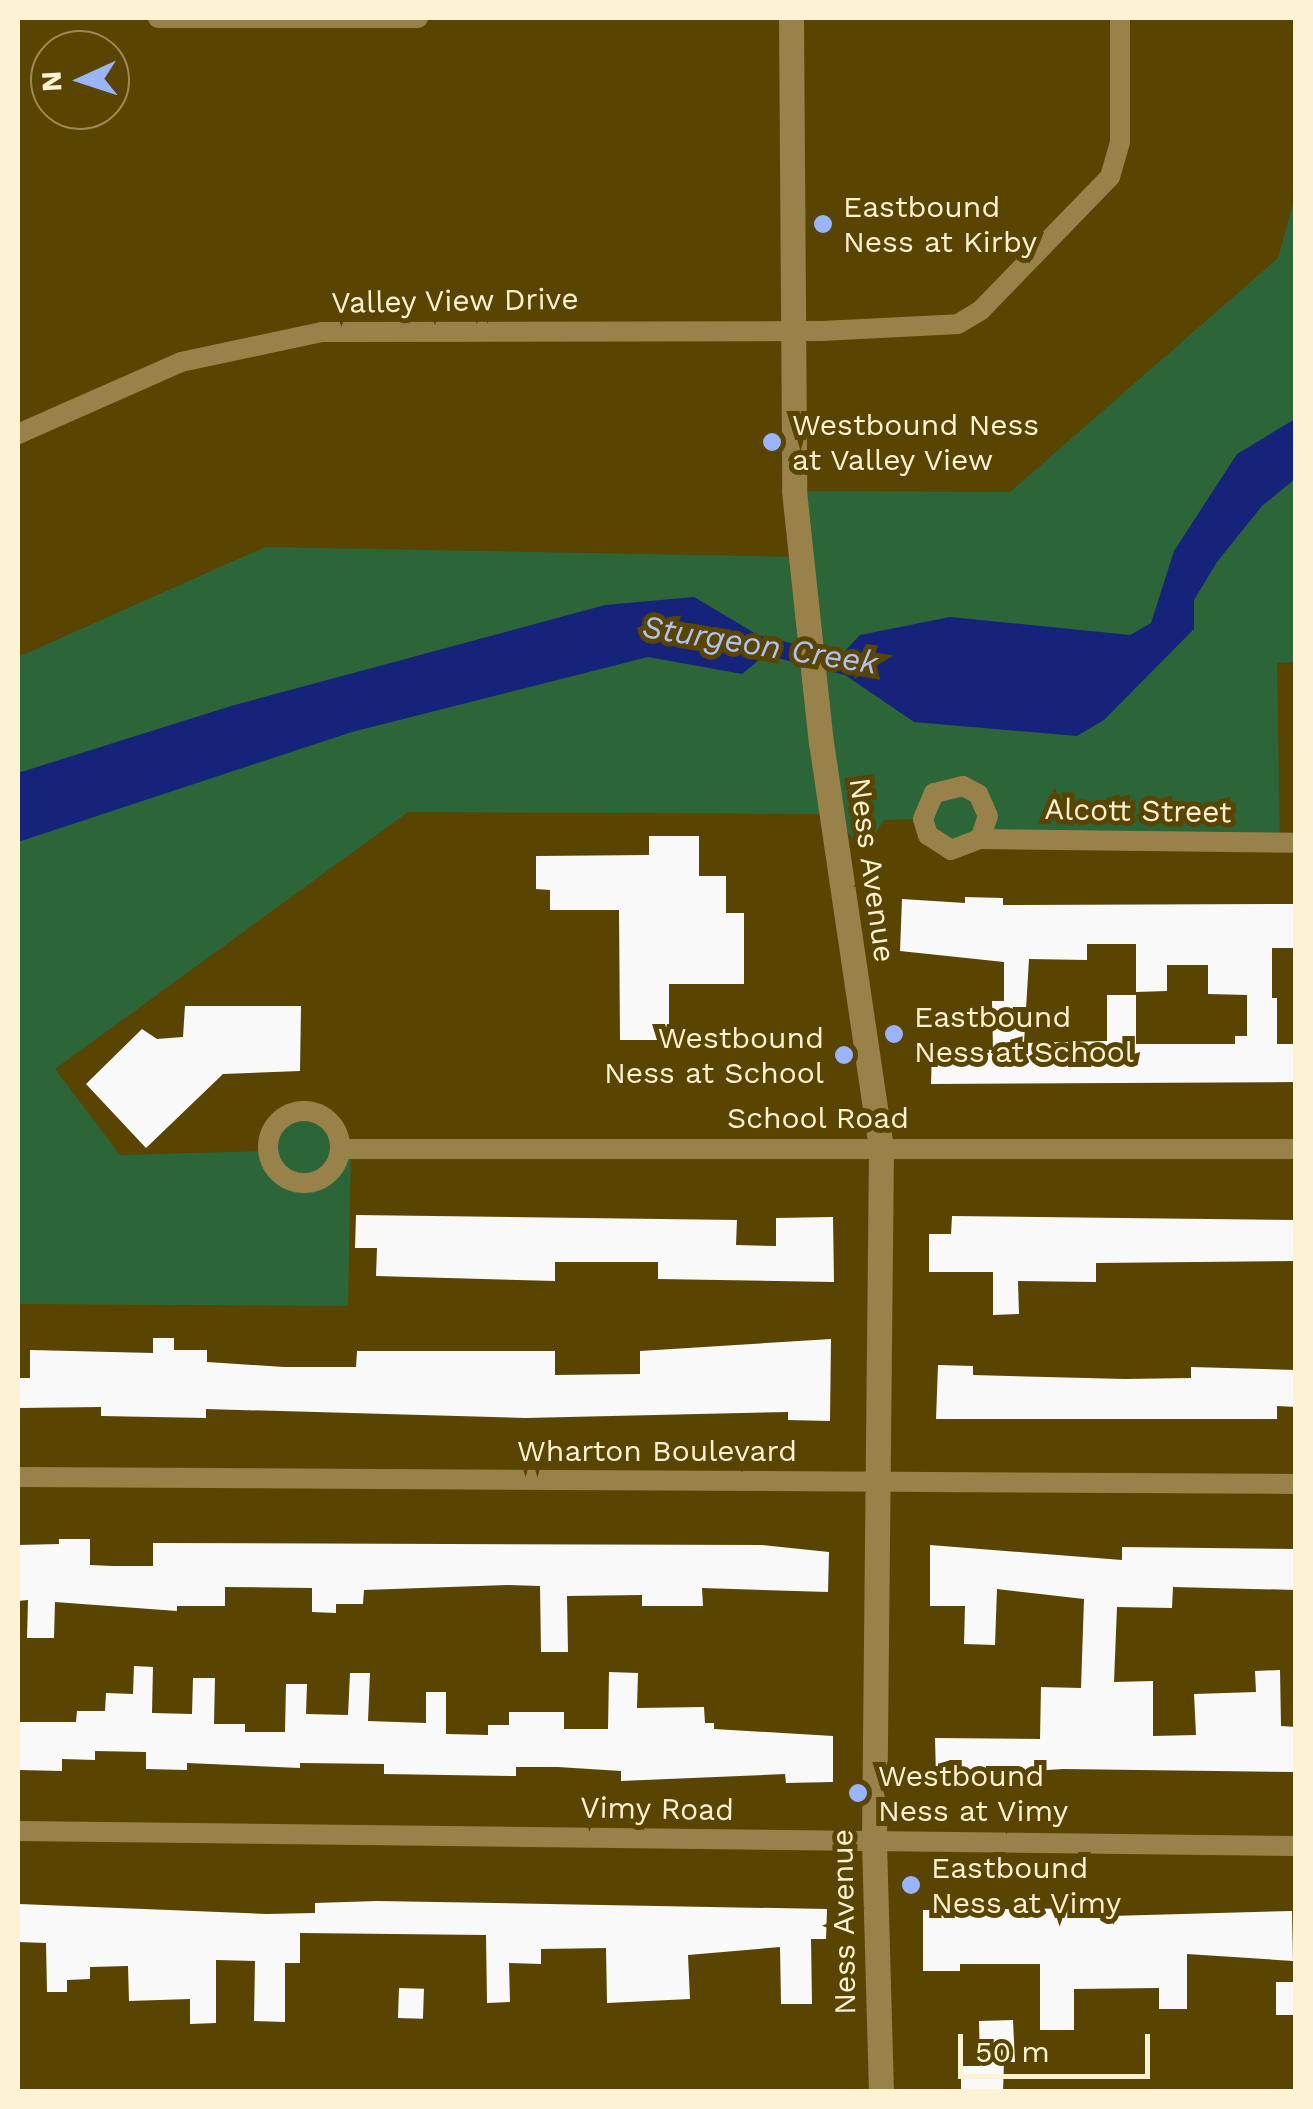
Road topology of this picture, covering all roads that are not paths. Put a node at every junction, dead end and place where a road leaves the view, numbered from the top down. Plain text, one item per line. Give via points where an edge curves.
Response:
1 (158, 18) edge
2 (418, 18) edge
3 (791, 18) edge
4 (1120, 18) edge
5 (792, 330) junction
6 (18, 434) edge
7 (980, 839) dead end
8 (1296, 843) edge
9 (880, 1148) junction
10 (1296, 1148) edge
11 (340, 1149) dead end
12 (18, 1478) edge
13 (878, 1482) junction
14 (1296, 1484) edge
15 (18, 1831) edge
16 (874, 1842) junction
17 (1296, 1846) edge
18 (881, 2092) edge

1 - 2 street
3 - 5 street, Ness Avenue
4 - 5 street, Valley View Drive via 1116,165 1096,195 981,310 939,328
5 - 6 street, Valley View Drive via 322,332 181,362
5 - 9 street, Ness Avenue via 801,557
7 - 8 street, Alcott Street
9 - 10 street, School Road
9 - 11 street, School Road
9 - 13 street, Ness Avenue
12 - 13 street, Wharton Boulevard
13 - 14 street, Wharton Boulevard
13 - 16 street, Ness Avenue
15 - 16 street, Vimy Road
16 - 17 street, Vimy Road
16 - 18 street, Ness Avenue

